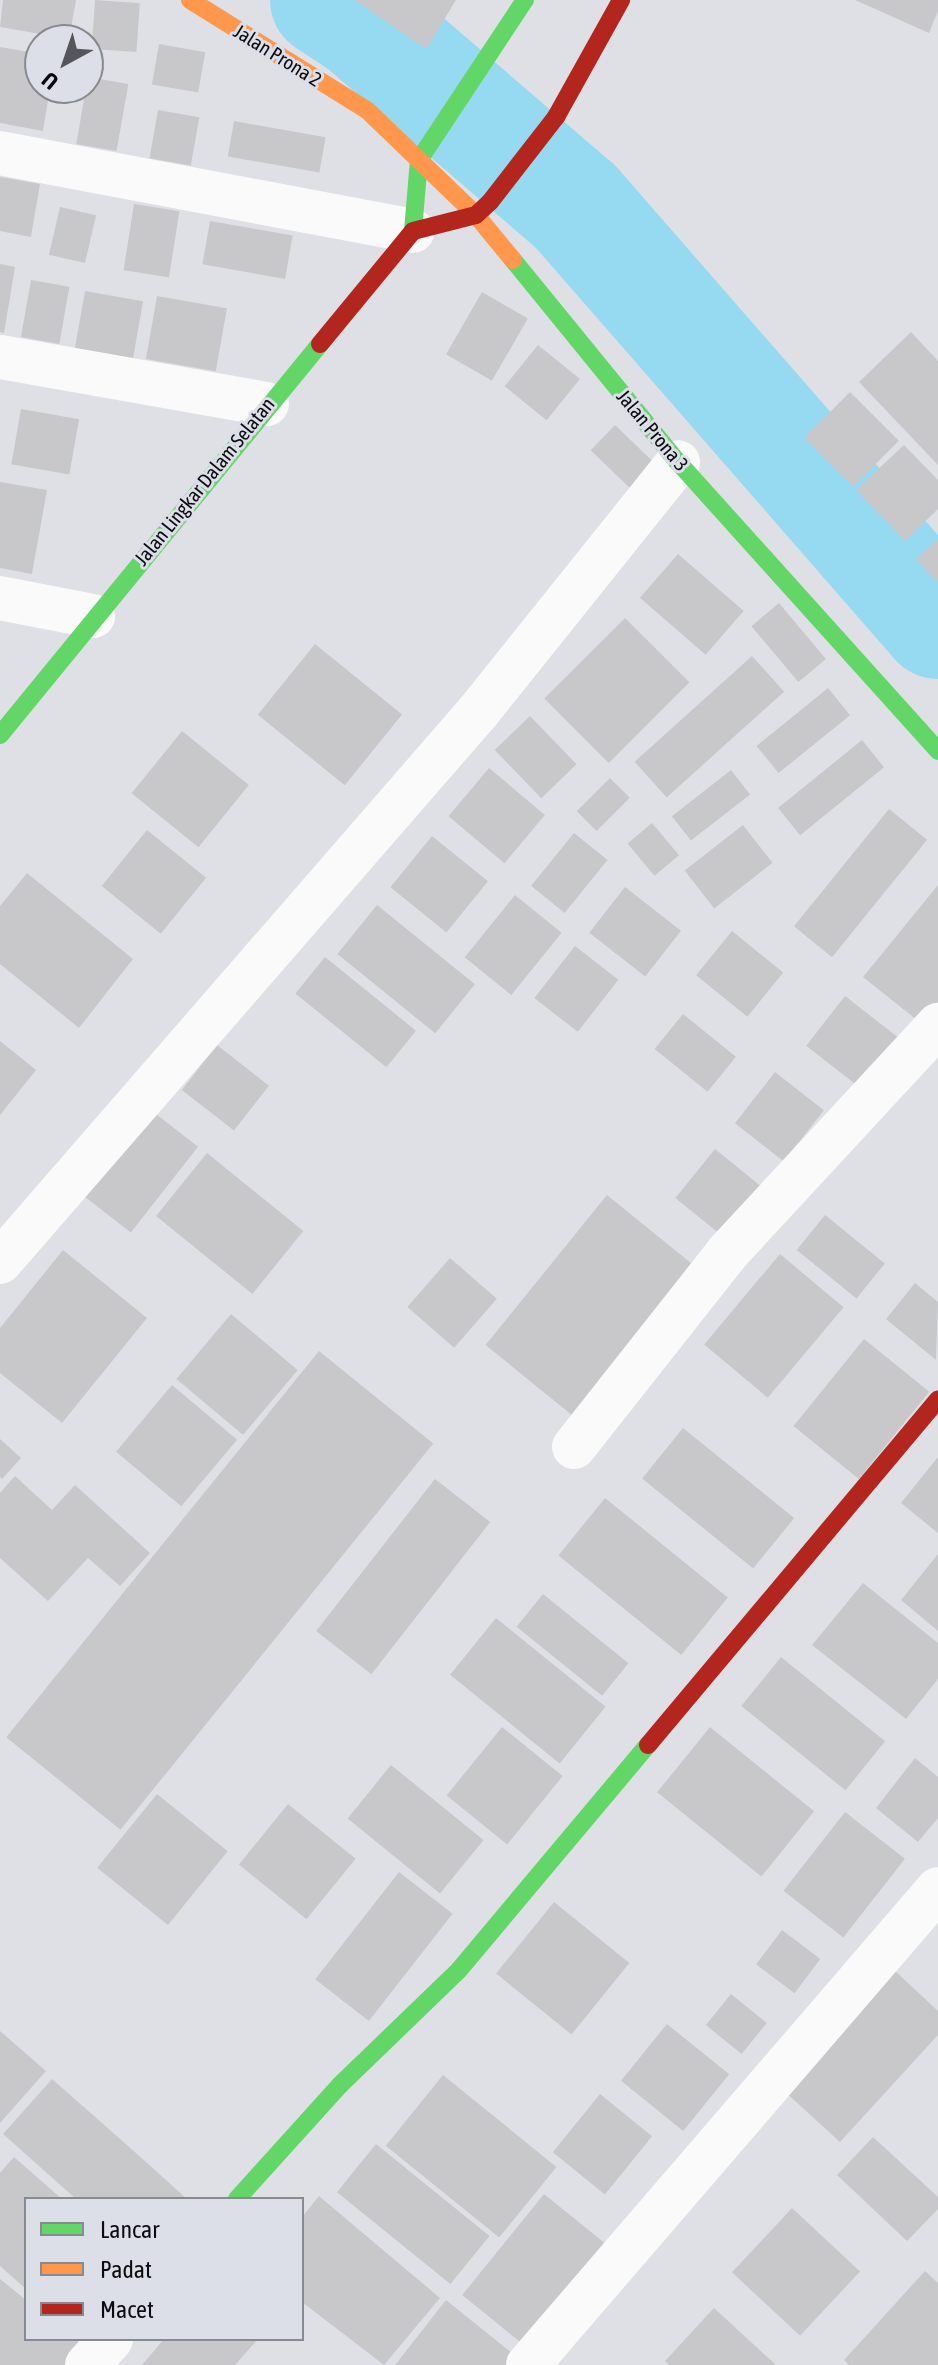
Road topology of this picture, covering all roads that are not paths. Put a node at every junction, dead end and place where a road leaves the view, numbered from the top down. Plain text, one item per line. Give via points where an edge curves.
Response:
1 (190, 0) edge
2 (525, 0) edge
3 (621, 0) edge
4 (367, 110) joint
5 (423, 152) junction
6 (0, 153) edge
7 (483, 209) junction
8 (413, 231) junction
9 (0, 357) edge
10 (267, 404) junction
11 (678, 462) junction
12 (0, 598) edge
13 (93, 616) junction
14 (0, 735) edge
15 (938, 751) edge
16 (938, 1025) edge
17 (0, 1262) edge
18 (938, 1400) edge
19 (574, 1447) dead end
20 (938, 1889) edge
21 (239, 2197) edge
22 (109, 2341) edge
23 (87, 2365) edge
24 (528, 2365) edge

1 - 4 street, Jalan Prona 2
2 - 5 street
3 - 7 street via 533,149
4 - 5 street, Jalan Prona 3
5 - 7 street, Jalan Prona 3
5 - 8 street
6 - 8 street
7 - 8 street
7 - 11 street, Jalan Prona 3
8 - 10 street, Jalan Lingkar Dalam Selatan
9 - 10 street
10 - 13 street, Jalan Lingkar Dalam Selatan
11 - 15 street, Jalan Prona 3
11 - 17 street via 478,712
12 - 13 street
13 - 14 street, Jalan Lingkar Dalam Selatan
16 - 19 street via 727,1253
18 - 21 street via 459,1970 340,2085
20 - 24 street
22 - 23 street

